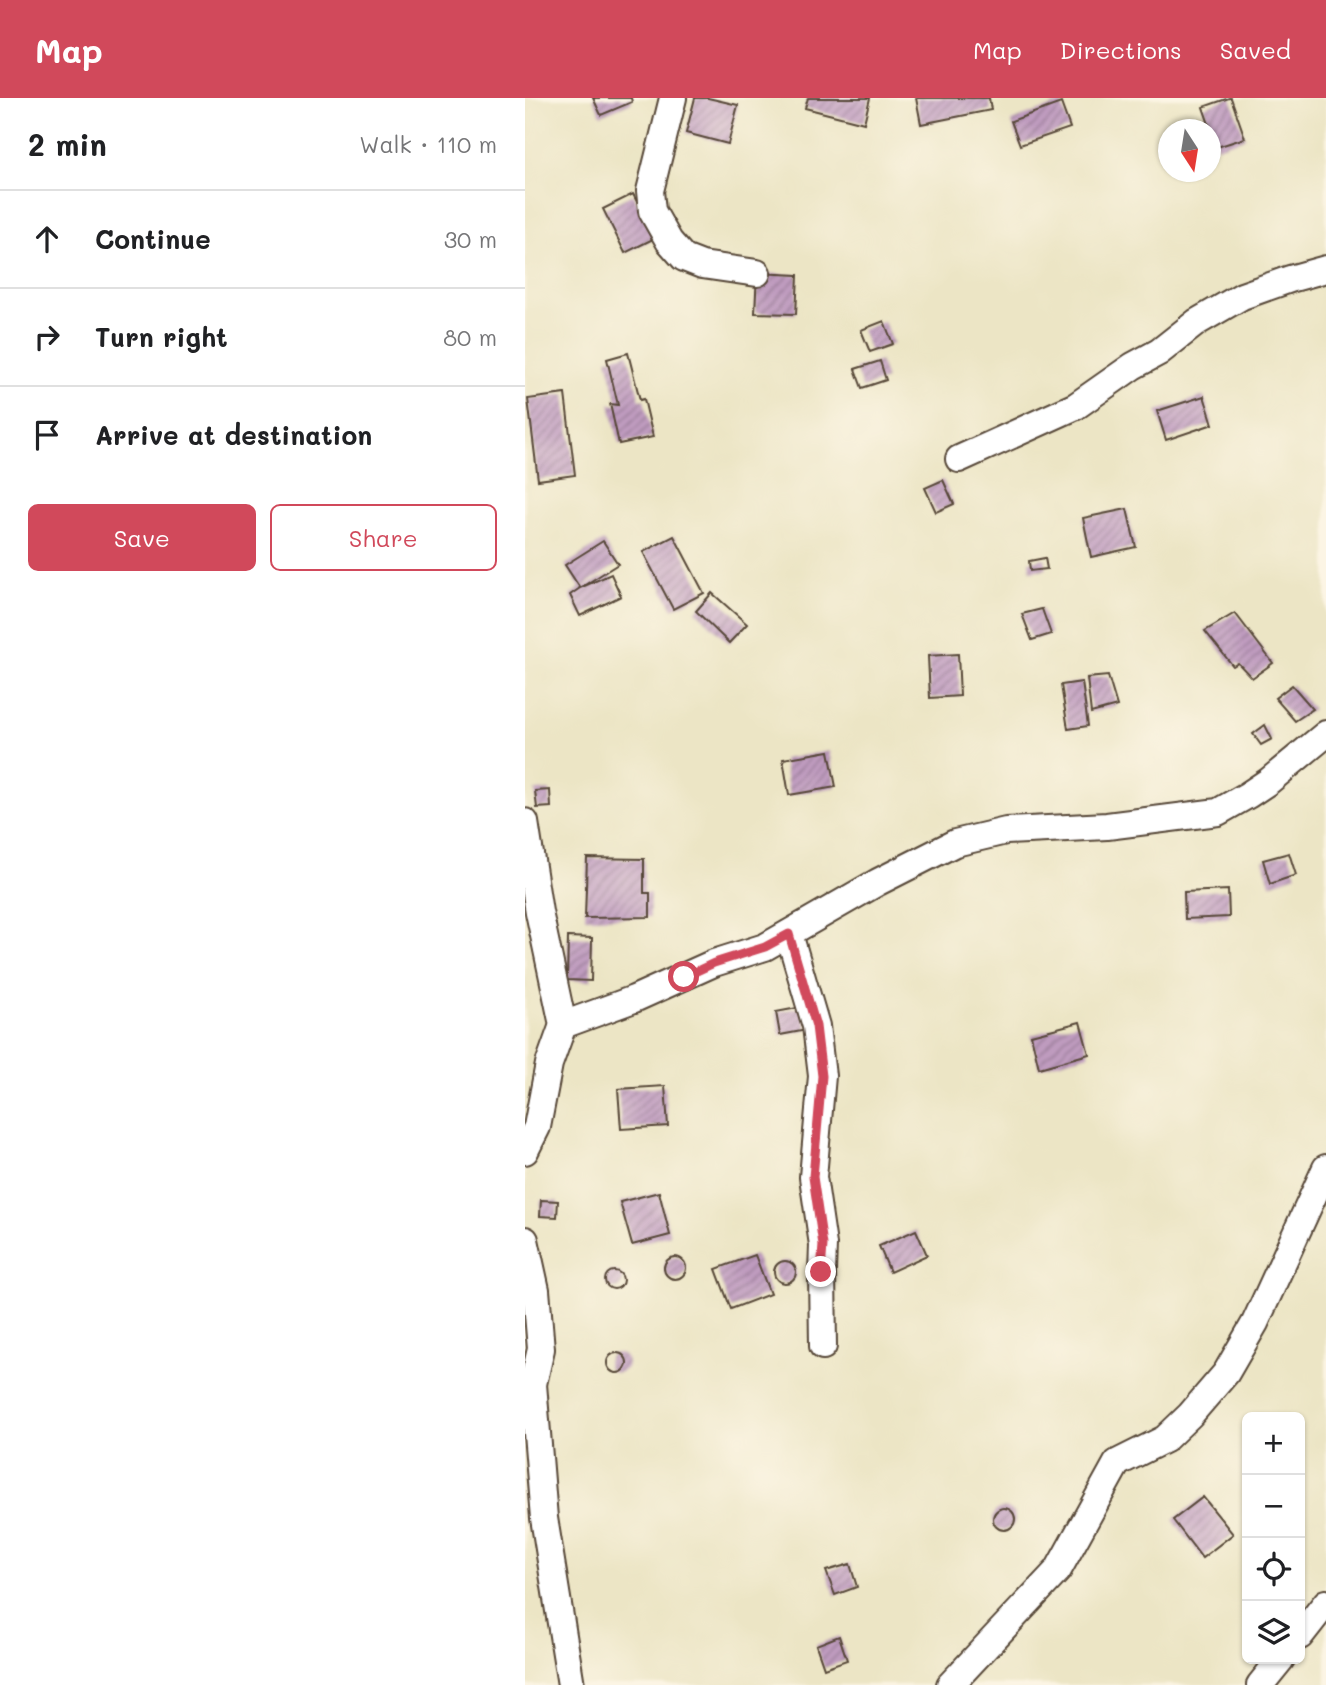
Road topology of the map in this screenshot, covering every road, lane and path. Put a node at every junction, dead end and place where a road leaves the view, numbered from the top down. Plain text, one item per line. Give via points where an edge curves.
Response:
1 (673, 98) edge
2 (1326, 269) edge
3 (757, 273) dead end
4 (959, 459) dead end
5 (1326, 734) edge
6 (526, 835) edge
7 (789, 934) junction
8 (563, 1025) junction
9 (525, 1151) edge
10 (1326, 1168) edge
11 (525, 1240) edge
12 (824, 1346) dead end
13 (529, 1387) edge
14 (1326, 1603) edge
15 (1305, 1630) edge
16 (1278, 1664) edge
17 (571, 1685) edge
18 (950, 1685) edge
19 (1260, 1685) edge

1 - 3 street via 650,191 652,211 684,258
2 - 4 street via 1242,296 1076,405
5 - 7 street via 1269,781 1218,812 1006,831 955,843
6 - 8 street
7 - 8 street
7 - 12 street via 816,1026 822,1076 813,1177 823,1245
8 - 9 street via 549,1064 537,1127
10 - 18 street via 1255,1323 1226,1373 1165,1439 1117,1463 1058,1570
11 - 13 street via 536,1290 541,1349
13 - 17 street
14 - 15 street
16 - 19 street

